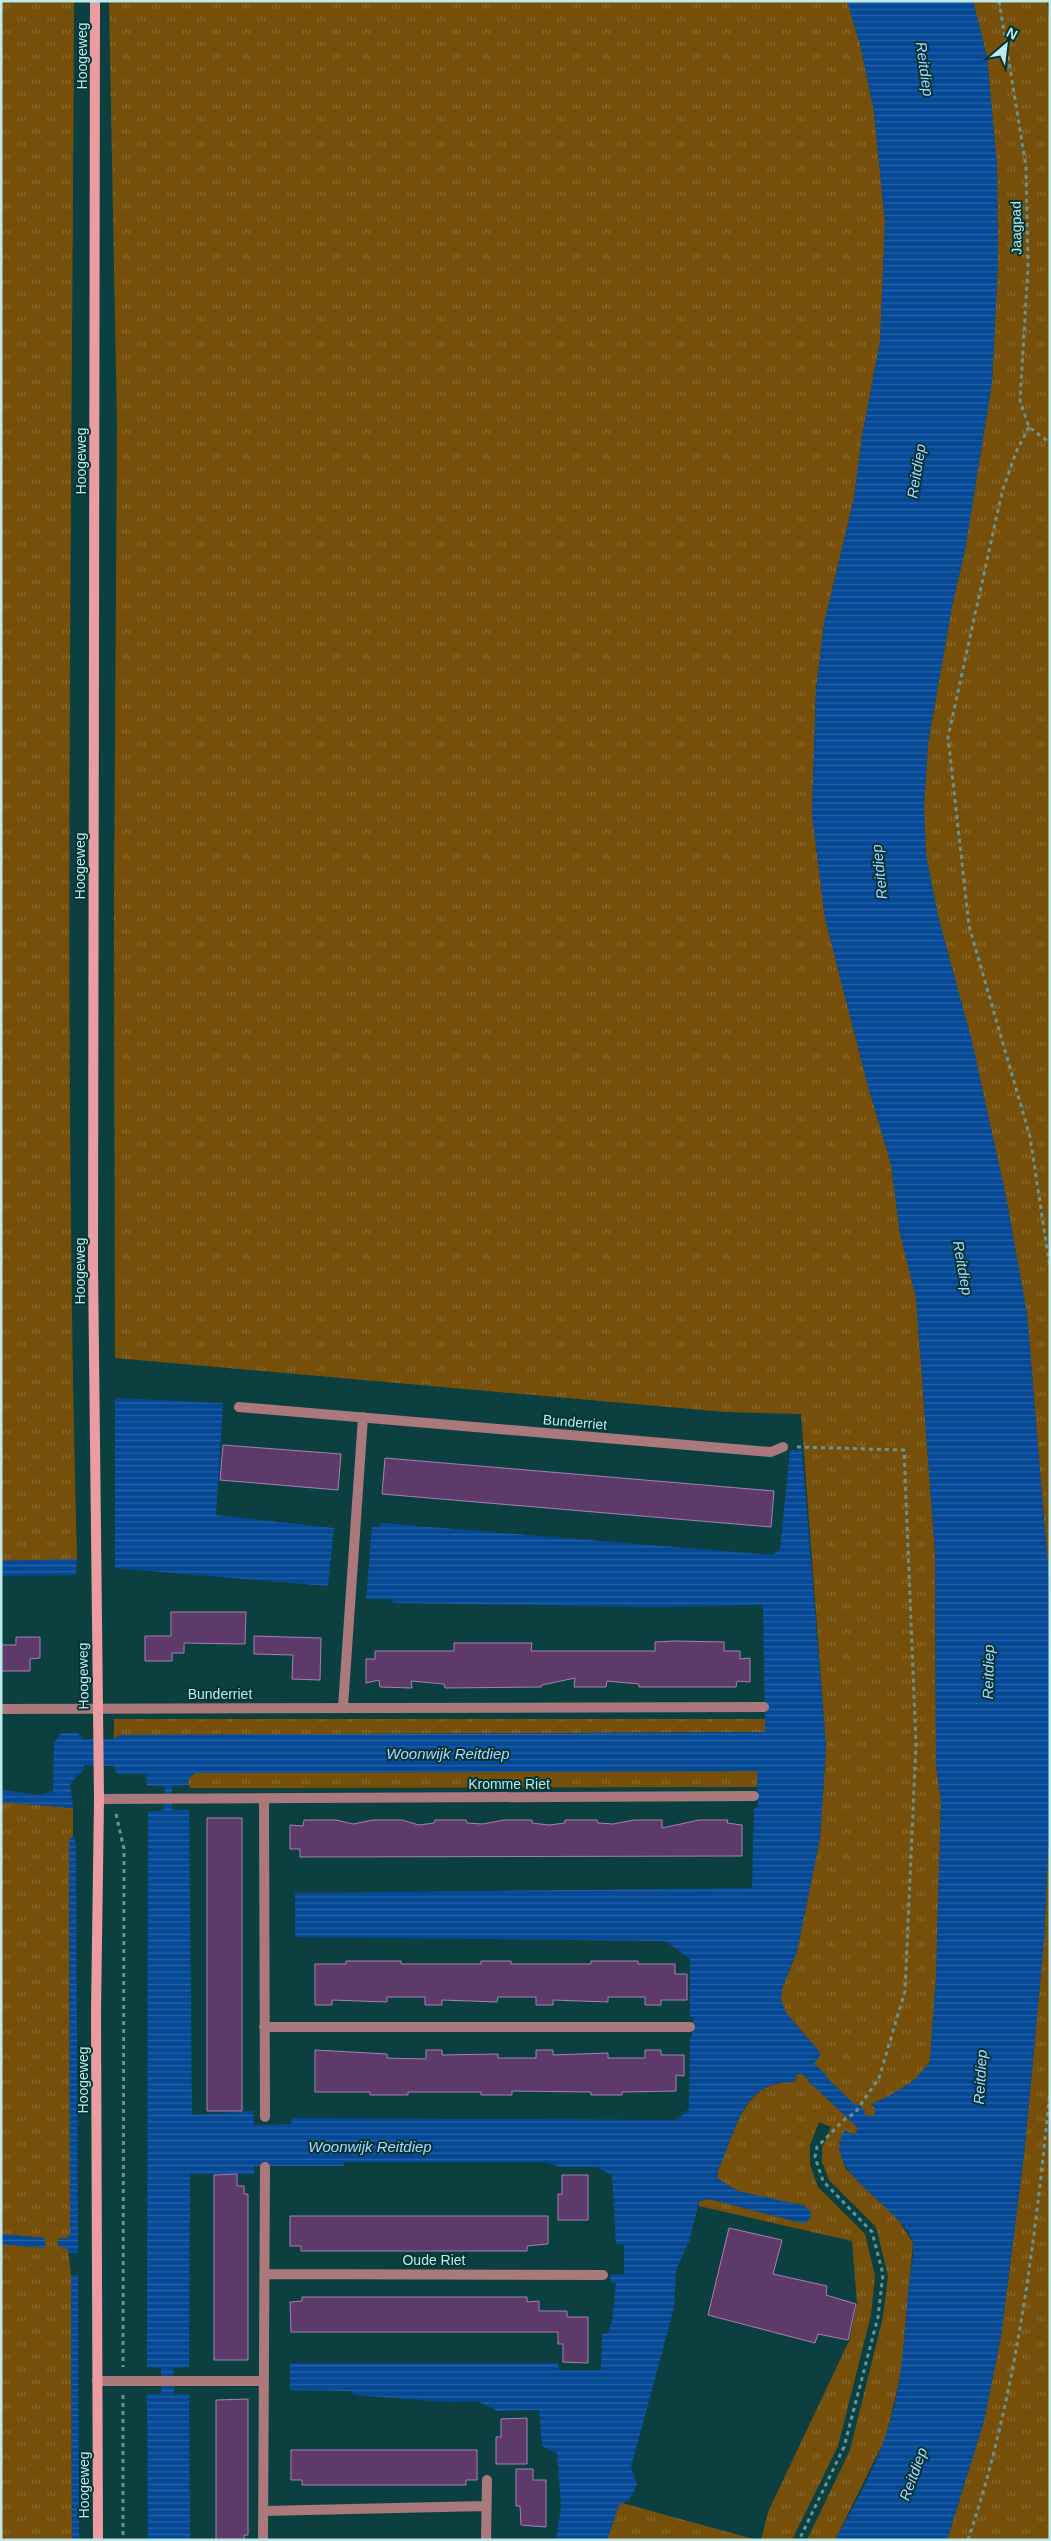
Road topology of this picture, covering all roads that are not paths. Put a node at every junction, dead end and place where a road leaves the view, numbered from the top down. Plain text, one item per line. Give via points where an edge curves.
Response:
1 (95, 1) edge
2 (239, 1407) dead end
3 (363, 1417) junction
4 (783, 1447) dead end
5 (344, 1707) junction
6 (96, 1708) junction
7 (764, 1708) dead end
8 (1, 1709) edge
9 (754, 1796) dead end
10 (99, 1799) junction
11 (264, 1800) junction
12 (264, 2027) junction
13 (690, 2027) dead end
14 (265, 2117) dead end
15 (264, 2167) dead end
16 (265, 2274) junction
17 (603, 2274) dead end
18 (97, 2380) junction
19 (264, 2381) junction
20 (487, 2480) dead end
21 (486, 2506) junction
22 (263, 2511) junction
23 (98, 2540) edge
24 (263, 2540) edge
25 (486, 2540) edge

1 - 6 street, Hoogeweg via 93,1265
2 - 3 street, Bunderriet
3 - 4 street, Bunderriet via 771,1452
3 - 5 street
5 - 6 street, Bunderriet
5 - 7 street, Bunderriet
6 - 8 street, Bunderriet
6 - 10 street, Hoogeweg
9 - 11 street, Kromme Riet
10 - 11 street, Kromme Riet
10 - 18 street, Hoogeweg
11 - 12 street
12 - 13 street
12 - 14 street
15 - 16 street
16 - 17 street, Oude Riet
16 - 19 street
18 - 19 street
18 - 23 street, Hoogeweg
19 - 22 street
20 - 21 street
21 - 22 street
21 - 25 street
22 - 24 street

